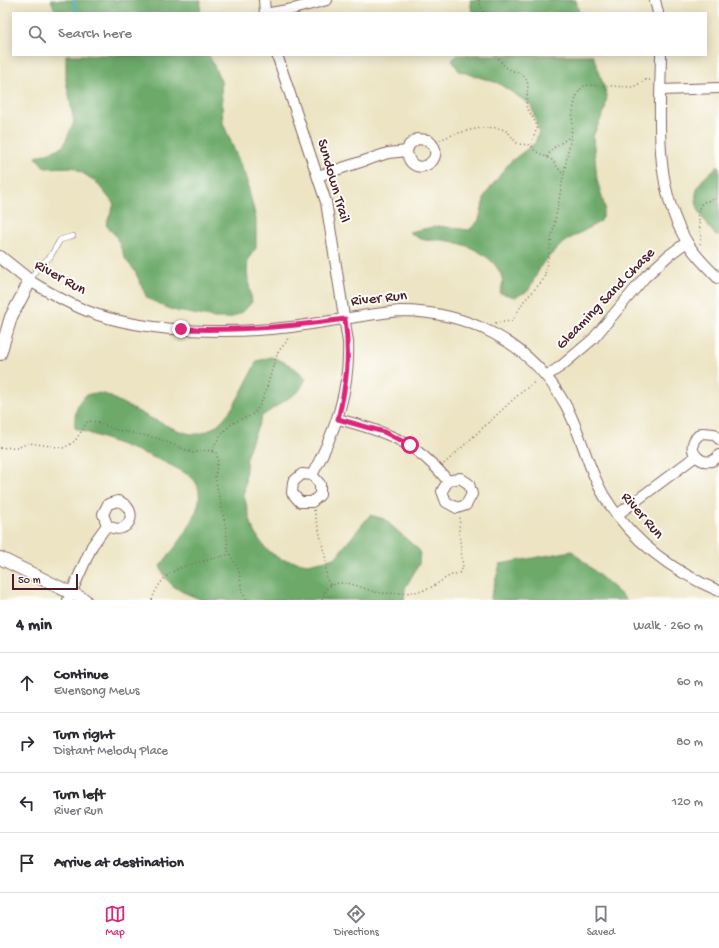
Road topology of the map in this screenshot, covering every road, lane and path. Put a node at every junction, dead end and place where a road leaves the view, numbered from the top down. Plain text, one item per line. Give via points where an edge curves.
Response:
1 (264, 0) edge
2 (328, 0) edge
3 (479, 0) edge
4 (655, 0) edge
5 (265, 12) edge
6 (276, 12) edge
7 (483, 12) edge
8 (658, 12) edge
9 (277, 56) edge
10 (497, 56) edge
11 (661, 56) edge
12 (661, 85) junction
13 (719, 88) edge
14 (571, 136) junction
15 (432, 143) junction
16 (531, 145) junction
17 (407, 151) junction
18 (548, 156) junction
19 (562, 173) junction
20 (318, 176) junction
21 (719, 197) edge
22 (73, 236) dead end
23 (690, 247) junction
24 (0, 257) edge
25 (719, 279) edge
26 (30, 281) junction
27 (345, 319) junction
28 (289, 327) junction
29 (489, 331) junction
30 (0, 354) edge
31 (545, 375) junction
32 (338, 419) junction
33 (719, 439) edge
34 (0, 448) edge
35 (212, 451) junction
36 (719, 455) edge
37 (696, 456) junction
38 (438, 469) junction
39 (312, 475) junction
40 (448, 481) junction
41 (312, 502) junction
42 (461, 507) junction
43 (617, 515) junction
44 (107, 525) dead end
45 (229, 554) junction
46 (0, 558) edge
47 (330, 586) junction
48 (719, 591) edge
49 (70, 597) edge
50 (85, 600) edge
51 (152, 600) edge
52 (247, 600) edge
53 (322, 600) edge

1 - 5 street
2 - 6 street
3 - 7 path
4 - 8 street
9 - 20 street, Sundown Trail
10 - 16 path via 505,67 513,72 519,72 526,78 526,106 537,128
11 - 12 street
12 - 13 street
12 - 14 path via 646,80 633,87 585,85 579,91 575,102
12 - 23 street via 660,150 663,175 670,206
14 - 18 path via 552,149
14 - 19 path
15 - 16 path via 477,129 494,128 507,131 518,144
15 - 17 street via 422,138 417,139 409,145
15 - 17 street via 436,154 429,165 423,167 411,163
16 - 18 path via 535,151
17 - 20 street via 388,153
18 - 19 path
19 - 29 path via 544,279 524,301 512,321 494,324
20 - 27 street, Sundown Trail via 330,225
21 - 23 path via 701,204 698,213 701,242
22 - 26 lane via 60,240 50,257 37,268
23 - 25 street
23 - 31 street, Gleaming Sand Chase via 669,255 645,277 593,339 560,367
24 - 26 street, River Run
26 - 28 street, River Run via 78,307 131,322 181,329
26 - 30 street via 11,317
27 - 28 street, River Run
27 - 29 street, River Run via 399,310 417,311 450,315
27 - 32 street, Sundown Trail via 349,357 346,387
28 - 35 path via 287,341 277,354 260,405 251,416 228,427 216,441
29 - 31 street, River Run via 521,352
31 - 38 path via 517,396
31 - 43 street, River Run via 565,404 596,480
32 - 38 street via 384,432 420,452
32 - 39 street, Sundown Trail
33 - 37 street via 708,432 697,436 692,446
34 - 35 path via 19,447 29,443 64,448 75,441 88,421 93,420 116,430 157,438 193,453
35 - 45 path via 218,458 215,477
36 - 37 street via 709,461 700,460
37 - 43 street
38 - 40 street
39 - 41 street via 321,488 320,496
39 - 41 street via 302,474 297,477 292,487 295,498 300,502
40 - 42 street via 442,491 443,498 452,507
40 - 42 street via 460,478 472,489 470,500
41 - 47 path via 326,560 326,578
42 - 47 path via 459,531 463,568 459,573 443,578 423,591 381,593 352,584 337,583
43 - 48 street, River Run via 655,555 691,578
44 - 49 street via 92,546
45 - 51 path via 170,572 158,585
45 - 52 path via 239,571 242,592
46 - 49 street
47 - 53 path
49 - 50 street

